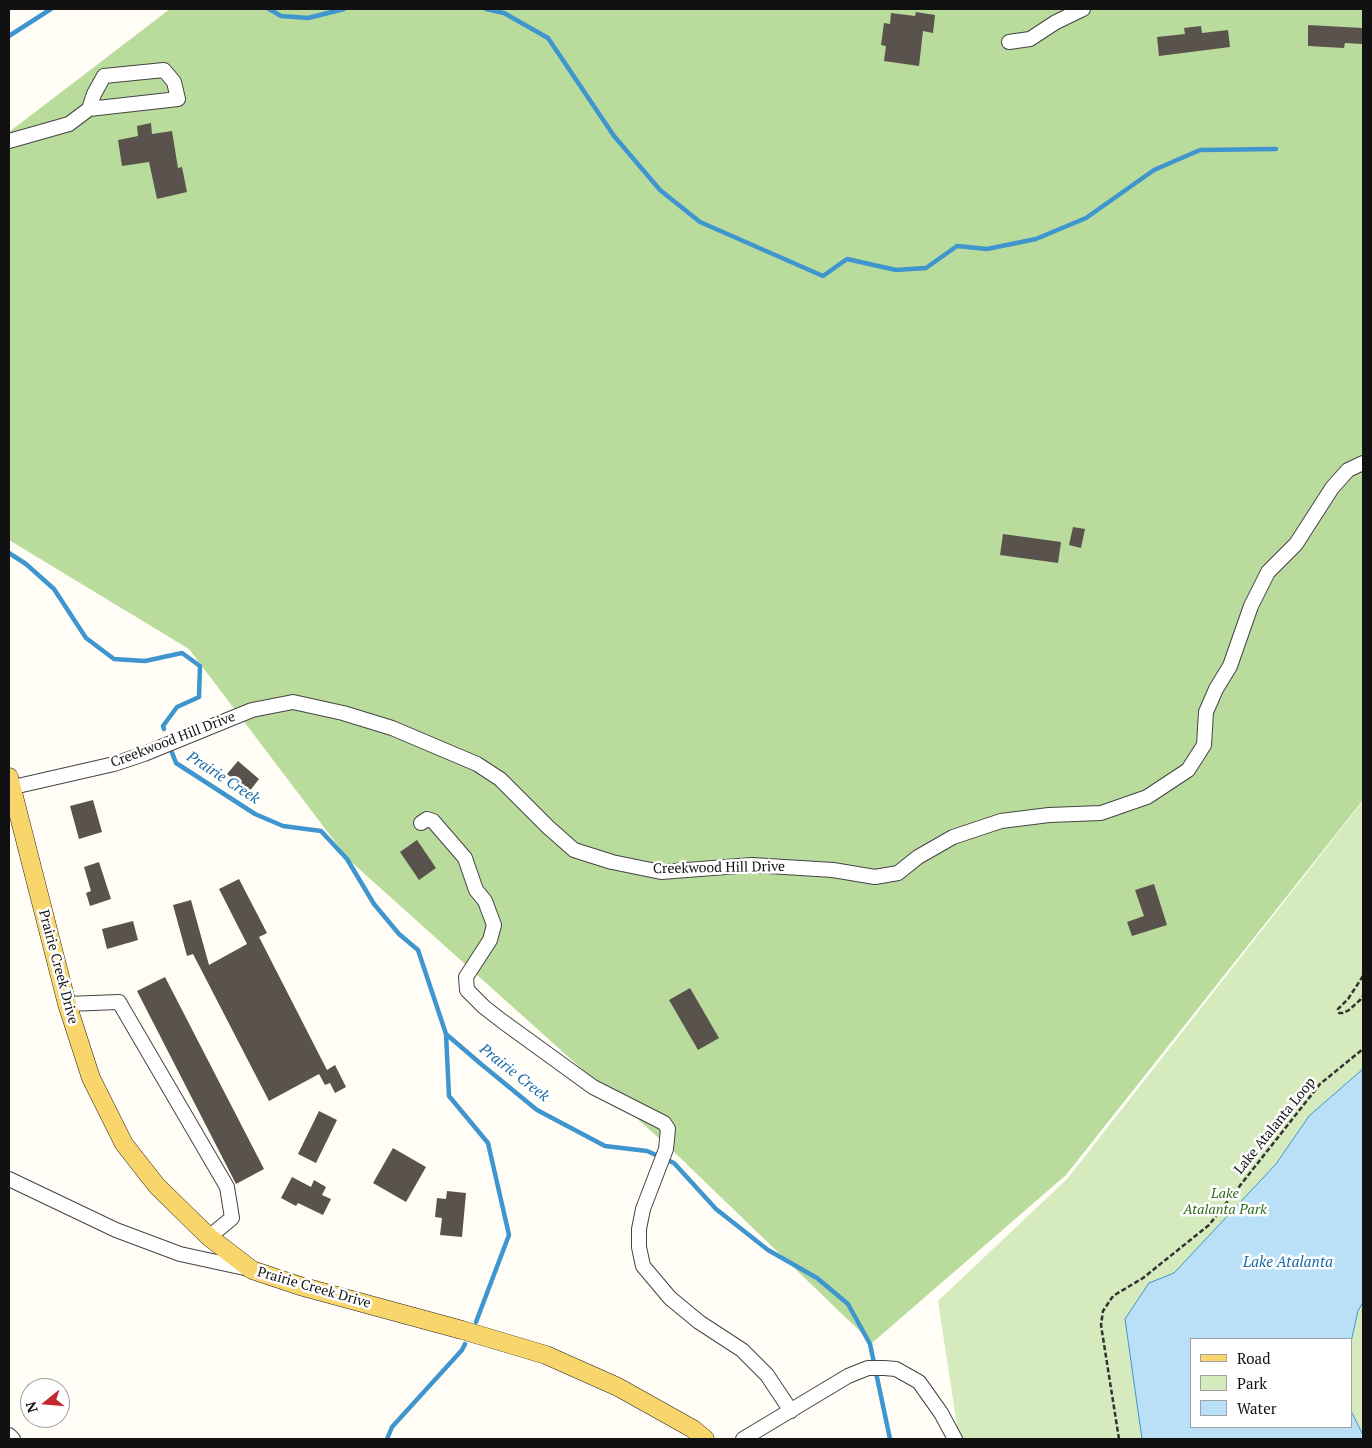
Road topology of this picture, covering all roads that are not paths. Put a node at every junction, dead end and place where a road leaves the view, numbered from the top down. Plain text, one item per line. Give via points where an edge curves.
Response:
1 (1083, 9) edge
2 (1009, 42) dead end
3 (89, 109) junction
4 (9, 141) edge
5 (1363, 464) edge
6 (10, 784) edge
7 (422, 823) dead end
8 (67, 1004) junction
9 (9, 1179) edge
10 (209, 1237) junction
11 (252, 1270) junction
12 (791, 1411) junction
13 (9, 1435) edge
14 (13, 1439) edge
15 (705, 1439) edge
16 (743, 1439) edge
17 (955, 1439) edge

1 - 2 street via 1030,39
3 - 3 street via 104,76 164,70 174,82 178,99
3 - 4 street via 69,124
5 - 6 street, Creekwood Hill Drive via 1348,470 1332,488 1296,544 1268,572 1251,606 1230,666 1206,712 1204,745 1188,770 1148,797 1101,813 1000,821 953,837 918,856 898,873 875,877 833,870 752,865 661,872 612,862 574,850 500,780 478,764 392,728 293,702 252,710 114,764
6 - 8 main road, Prairie Creek Drive
7 - 12 street via 427,819 433,821 464,858 494,925 490,940 466,977 467,990 502,1021 593,1087 664,1123 668,1129 666,1148 643,1209 639,1229 638,1248 643,1266 670,1298 742,1350 761,1368
8 - 10 main road, Prairie Creek Drive via 91,1078 124,1144 157,1186
8 - 10 street via 119,1002 227,1187 232,1218
9 - 11 street via 116,1230 180,1254
10 - 11 main road, Prairie Creek Drive
11 - 15 main road, Prairie Creek Drive via 546,1355 618,1387
12 - 16 street
12 - 17 street via 848,1376 868,1368 896,1369 919,1382
13 - 14 street

